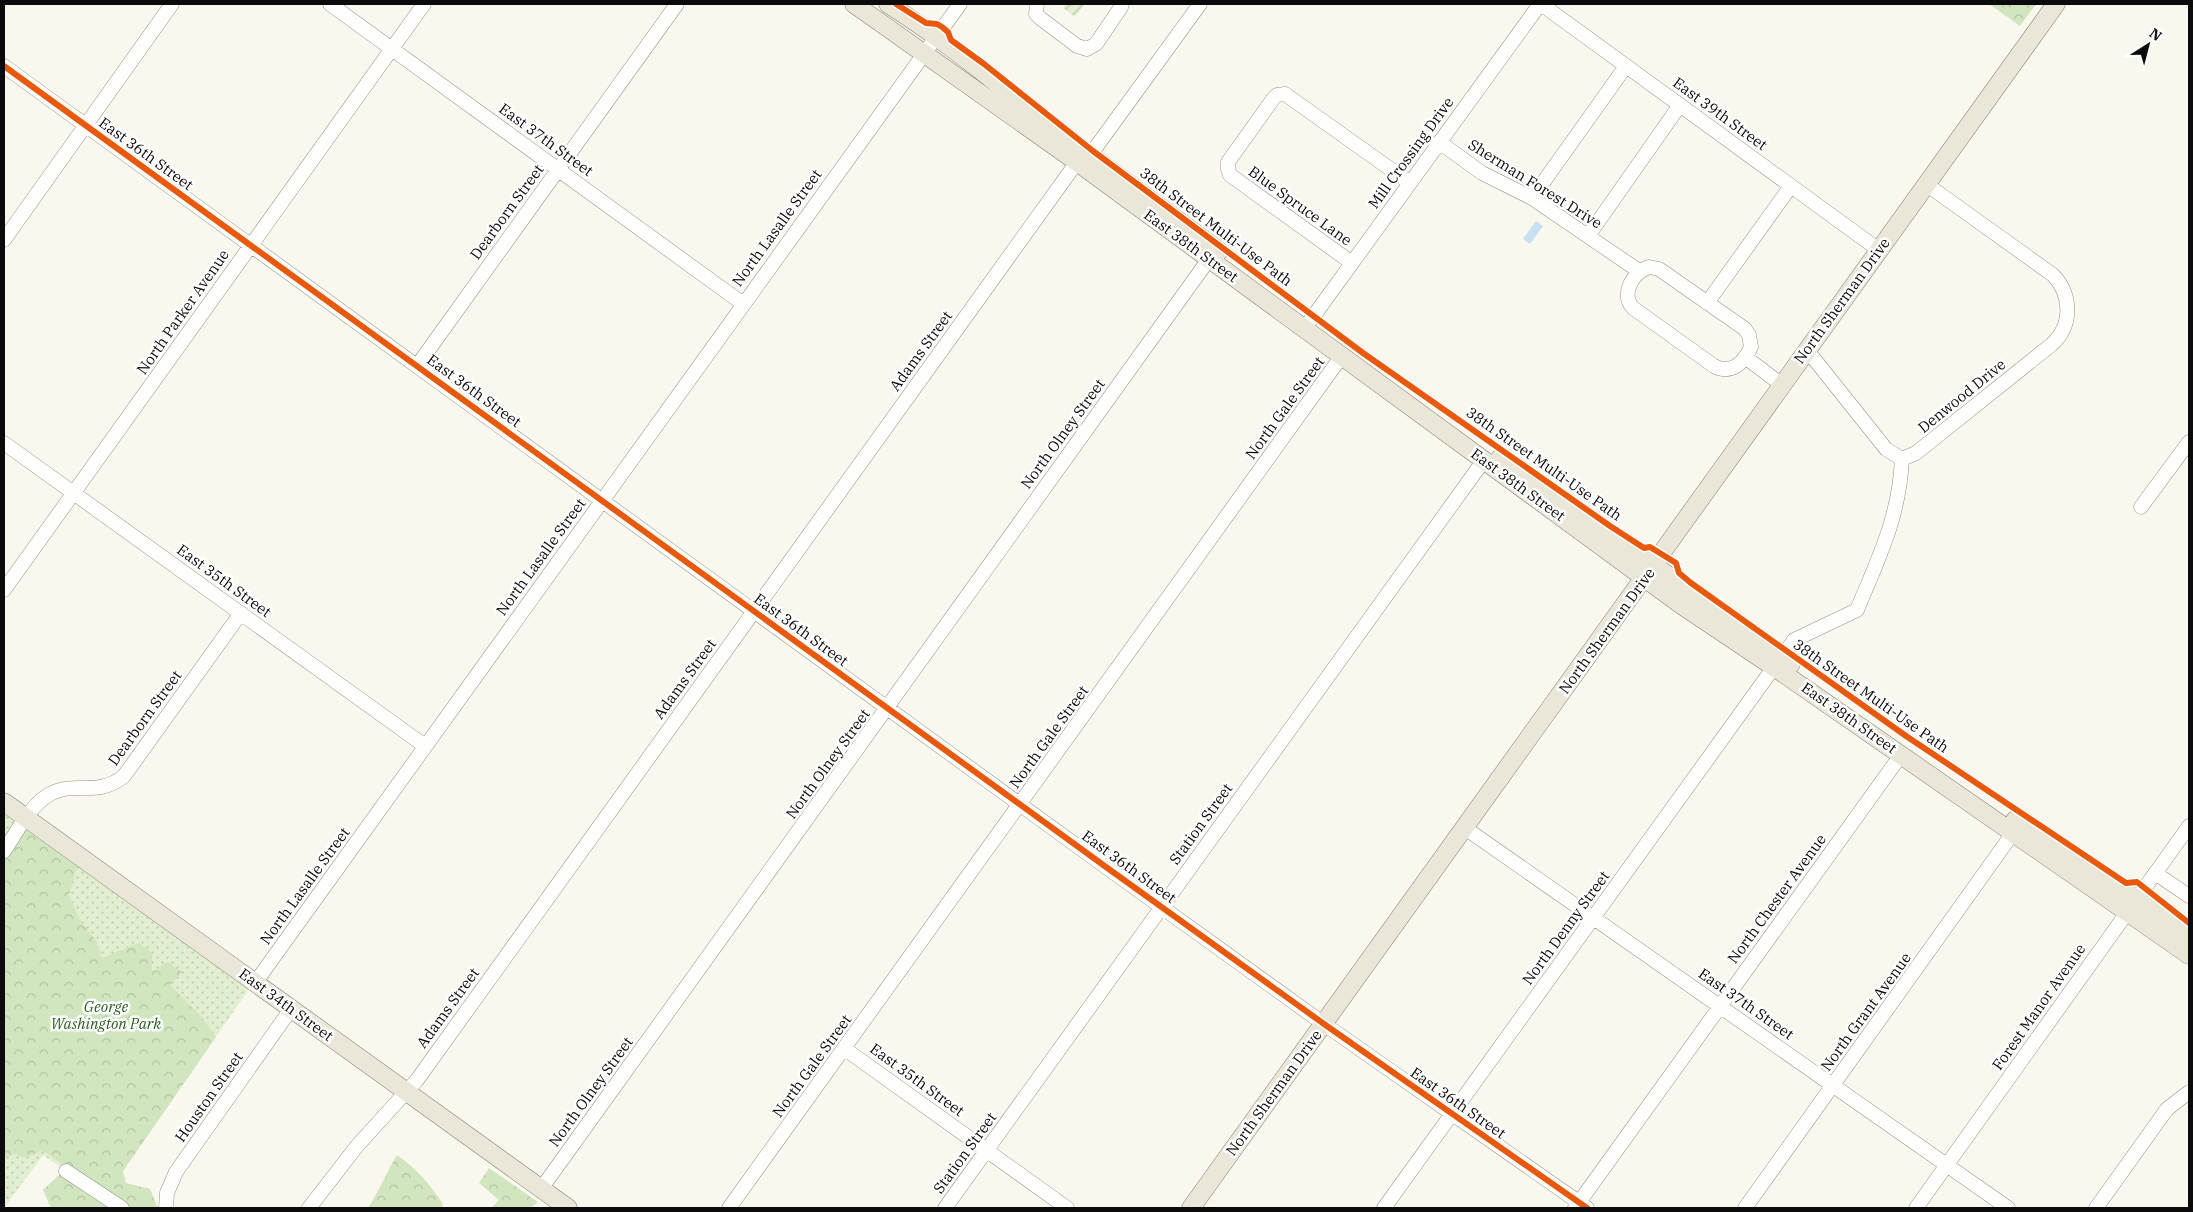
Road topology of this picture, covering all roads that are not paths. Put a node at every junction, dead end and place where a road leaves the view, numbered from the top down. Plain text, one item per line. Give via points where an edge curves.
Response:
1 (172, 4) edge
2 (330, 4) edge
3 (424, 4) edge
4 (676, 4) edge
5 (854, 4) edge
6 (888, 4) edge
7 (960, 4) edge
8 (1037, 4) edge
9 (1122, 4) edge
10 (1200, 4) edge
11 (1540, 4) edge
12 (2056, 4) edge
13 (936, 36) junction
14 (392, 48) junction
15 (923, 53) junction
16 (4, 66) edge
17 (1626, 66) junction
18 (1680, 105) junction
19 (85, 126) junction
20 (1439, 142) junction
21 (1084, 158) junction
22 (558, 169) junction
23 (1410, 183) junction
24 (1926, 184) junction
25 (1791, 186) junction
26 (1532, 198) junction
27 (1588, 236) junction
28 (4, 240) edge
29 (250, 245) junction
30 (1879, 250) junction
31 (1209, 259) junction
32 (1352, 263) junction
33 (1639, 271) junction
34 (742, 303) junction
35 (1707, 303) junction
36 (1310, 321) junction
37 (1807, 350) junction
38 (1341, 357) junction
39 (1745, 357) junction
40 (417, 366) junction
41 (1782, 385) junction
42 (2189, 442) edge
43 (4, 443) edge
44 (1902, 459) junction
45 (1484, 460) junction
46 (74, 493) junction
47 (602, 500) junction
48 (2141, 507) dead end
49 (1649, 572) junction
50 (4, 590) edge
51 (241, 612) junction
52 (754, 612) junction
53 (1778, 662) junction
54 (888, 708) junction
55 (425, 746) junction
56 (1901, 755) junction
57 (4, 802) edge
58 (1020, 804) junction
59 (27, 818) junction
60 (2189, 826) edge
61 (1464, 828) junction
62 (2013, 833) junction
63 (4, 851) edge
64 (2155, 873) junction
65 (2189, 896) edge
66 (2132, 905) junction
67 (1162, 906) junction
68 (1594, 918) junction
69 (2189, 936) edge
70 (2189, 955) edge
71 (255, 983) junction
72 (1720, 1006) junction
73 (292, 1009) junction
74 (1324, 1024) junction
75 (845, 1048) junction
76 (1834, 1085) junction
77 (406, 1092) junction
78 (2189, 1092) edge
79 (1452, 1114) junction
80 (987, 1150) junction
81 (1947, 1165) junction
82 (66, 1171) dead end
83 (541, 1189) junction
84 (1580, 1206) edge
85 (122, 1208) edge
86 (166, 1208) edge
87 (309, 1208) edge
88 (568, 1208) edge
89 (729, 1208) edge
90 (945, 1208) edge
91 (1067, 1208) edge
92 (1191, 1208) edge
93 (1384, 1208) edge
94 (1745, 1208) edge
95 (1916, 1208) edge
96 (2008, 1208) edge
97 (2096, 1208) edge

1 - 19 street
2 - 14 street, East 37th Street
3 - 14 street, North Parker Avenue
4 - 22 street, Dearborn Street
5 - 15 main road, East 38th Street
6 - 13 main road, East 38th Street
7 - 13 street, North Lasalle Street
8 - 9 street via 1036,14 1040,18 1077,46 1087,49 1096,44
10 - 21 street, Adams Street
11 - 17 street, East 39th Street
11 - 20 street, Mill Crossing Drive
12 - 24 main road, North Sherman Drive
13 - 15 street, North Lasalle Street
13 - 21 main road, East 38th Street
14 - 22 street, East 37th Street
14 - 29 street, North Parker Avenue
15 - 21 main road, East 38th Street
15 - 34 street, North Lasalle Street
16 - 19 street, East 36th Street
17 - 18 street, East 39th Street
17 - 26 street
18 - 25 street, East 39th Street
18 - 27 street
19 - 28 street
19 - 29 street, East 36th Street
20 - 23 street, Mill Crossing Drive
20 - 26 street, Sherman Forest Drive via 1482,173
21 - 31 main road, East 38th Street
21 - 36 main road, East 38th Street
21 - 52 street, Adams Street
22 - 34 street, East 37th Street
22 - 40 street, Dearborn Street
23 - 32 street, Mill Crossing Drive
23 - 32 street, Blue Spruce Lane via 1282,94 1274,99 1228,162 1230,175
24 - 30 main road, North Sherman Drive
24 - 44 street, Denwood Drive via 2053,275 2065,295 2067,318 2054,342 1916,453
25 - 30 street, East 39th Street
25 - 35 street
26 - 27 street, Sherman Forest Drive
27 - 33 street, Sherman Forest Drive
29 - 40 street, East 36th Street
29 - 46 street, North Parker Avenue
30 - 37 main road, North Sherman Drive
31 - 38 main road, East 38th Street
31 - 54 street, North Olney Street
32 - 36 street, Mill Crossing Drive
33 - 35 street via 1649,266 1656,267
33 - 39 street via 1627,293 1633,308 1720,369 1734,368
34 - 47 street, North Lasalle Street
35 - 39 street via 1749,335 1751,347
36 - 49 main road, East 38th Street via 1600,526
37 - 41 main road, North Sherman Drive
37 - 44 street via 1886,449
38 - 45 main road, East 38th Street
38 - 58 street, North Gale Street
39 - 41 street
40 - 47 street, East 36th Street
41 - 49 main road, North Sherman Drive
42 - 48 street
43 - 46 street, East 35th Street
44 - 53 street via 1891,528 1857,610 1794,640
45 - 49 main road, East 38th Street
45 - 67 street, Station Street
46 - 50 street, North Parker Avenue
46 - 51 street, East 35th Street
47 - 52 street, East 36th Street
47 - 55 street, North Lasalle Street
49 - 53 main road, East 38th Street
49 - 61 main road, North Sherman Drive
51 - 55 street, East 35th Street
51 - 59 street, Dearborn Street via 124,776 103,788 67,789 54,793 39,802
52 - 54 street, East 36th Street
52 - 77 street, Adams Street
53 - 56 main road, East 38th Street
53 - 66 main road, East 38th Street via 1945,772
53 - 68 street, North Denny Street
54 - 58 street, East 36th Street
54 - 83 street, North Olney Street
55 - 71 street, North Lasalle Street
56 - 62 main road, East 38th Street
56 - 72 street, North Chester Avenue
57 - 59 main road, East 34th Street
58 - 67 street, East 36th Street
58 - 75 street, North Gale Street
59 - 63 street, Dearborn Street
59 - 71 main road, East 34th Street
60 - 64 street, Forest Manor Avenue
61 - 68 street, East 37th Street
61 - 74 main road, North Sherman Drive
62 - 66 main road, East 38th Street
62 - 76 street, North Grant Avenue
64 - 65 street
64 - 66 street, Forest Manor Avenue
66 - 69 main road, East 38th Street
66 - 70 main road, East 38th Street
66 - 81 street, Forest Manor Avenue
67 - 74 street, East 36th Street
67 - 80 street, Station Street
68 - 72 street, East 37th Street
68 - 79 street, North Denny Street
71 - 73 main road, East 34th Street
72 - 76 street, East 37th Street
72 - 84 street, North Chester Avenue
73 - 77 main road, East 34th Street
73 - 86 street, Houston Street via 176,1172 167,1193
74 - 79 street, East 36th Street
74 - 92 main road, North Sherman Drive
75 - 80 street, East 35th Street
75 - 89 street, North Gale Street
76 - 81 street, East 37th Street
76 - 94 street, North Grant Avenue
77 - 83 main road, East 34th Street
77 - 87 street, Adams Street via 356,1146
78 - 97 street via 2164,1112
79 - 84 street, East 36th Street
79 - 93 street, North Denny Street
80 - 90 street, Station Street
80 - 91 street, East 35th Street
81 - 95 street, Forest Manor Avenue
81 - 96 street, East 37th Street
82 - 85 street
83 - 88 main road, East 34th Street

